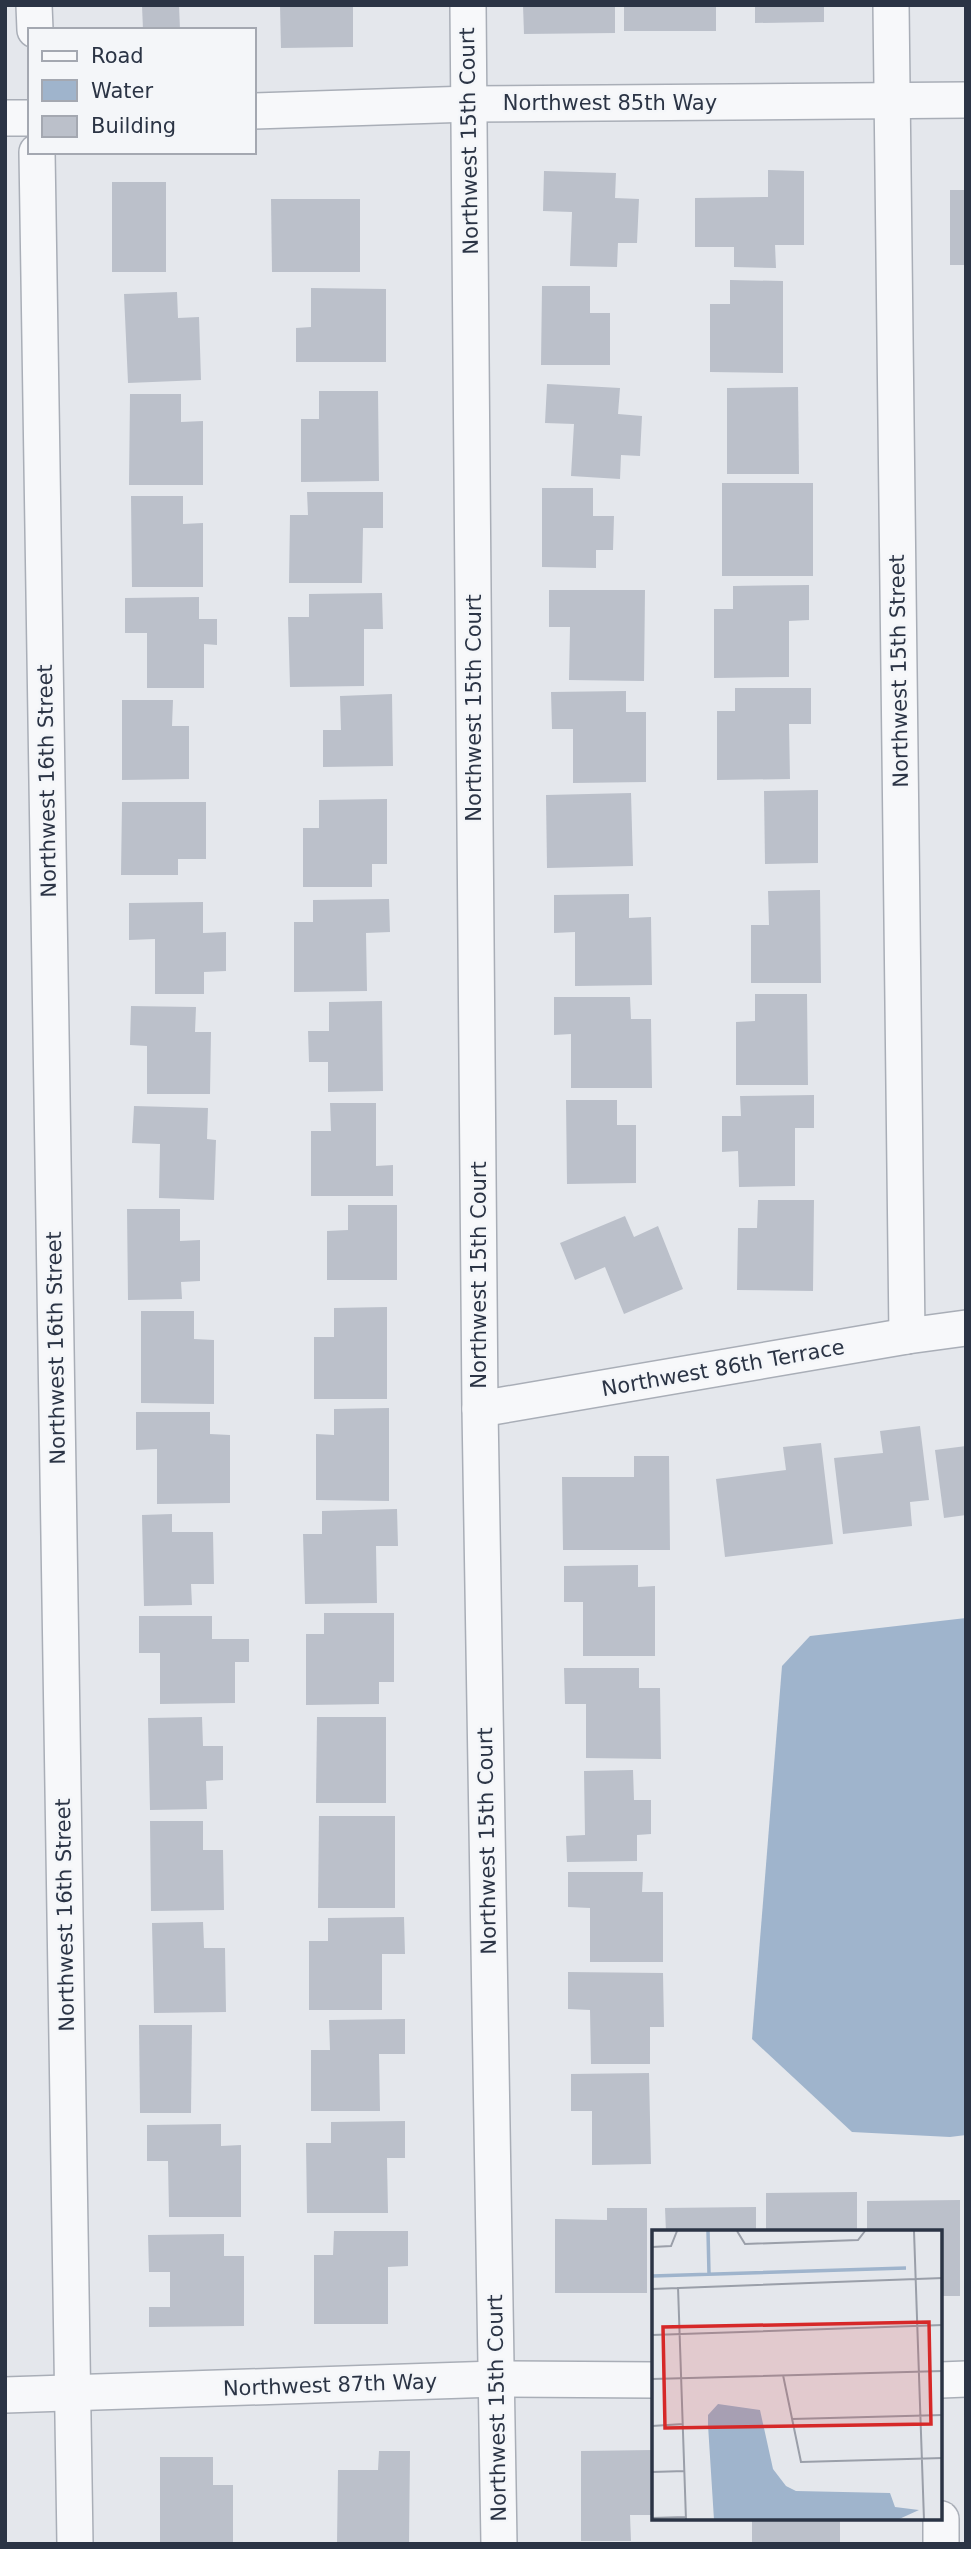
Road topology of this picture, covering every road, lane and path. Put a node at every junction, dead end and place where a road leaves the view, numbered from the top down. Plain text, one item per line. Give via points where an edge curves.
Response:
1 (34, 5) edge
2 (468, 5) edge
3 (891, 5) edge
4 (35, 28) edge
5 (966, 100) edge
6 (893, 101) junction
7 (470, 104) junction
8 (256, 111) edge
9 (5, 118) edge
10 (28, 118) edge
11 (37, 154) edge
12 (966, 1328) edge
13 (907, 1336) junction
14 (480, 1409) junction
15 (496, 2379) junction
16 (652, 2379) edge
17 (966, 2379) edge
18 (943, 2380) edge
19 (5, 2395) edge
20 (72, 2395) junction
21 (940, 2521) edge
22 (75, 2544) edge
23 (499, 2544) edge
24 (941, 2544) edge

1 - 4 street
2 - 7 street, Northwest 15th Court
3 - 6 street, Northwest 15th Street
5 - 6 street, Northwest 85th Way
6 - 7 street, Northwest 85th Way
6 - 13 street, Northwest 15th Street
7 - 8 street, Northwest 85th Way
7 - 14 street, Northwest 15th Court
9 - 10 street
11 - 20 street, Northwest 16th Street
12 - 13 street, Northwest 86th Terrace
13 - 14 street, Northwest 86th Terrace
14 - 15 street, Northwest 15th Court
15 - 16 street, Northwest 87th Way
15 - 20 street, Northwest 87th Way
15 - 23 street, Northwest 15th Court
17 - 18 street
19 - 20 street, Northwest 87th Way
20 - 22 street, Northwest 16th Street
21 - 24 street

